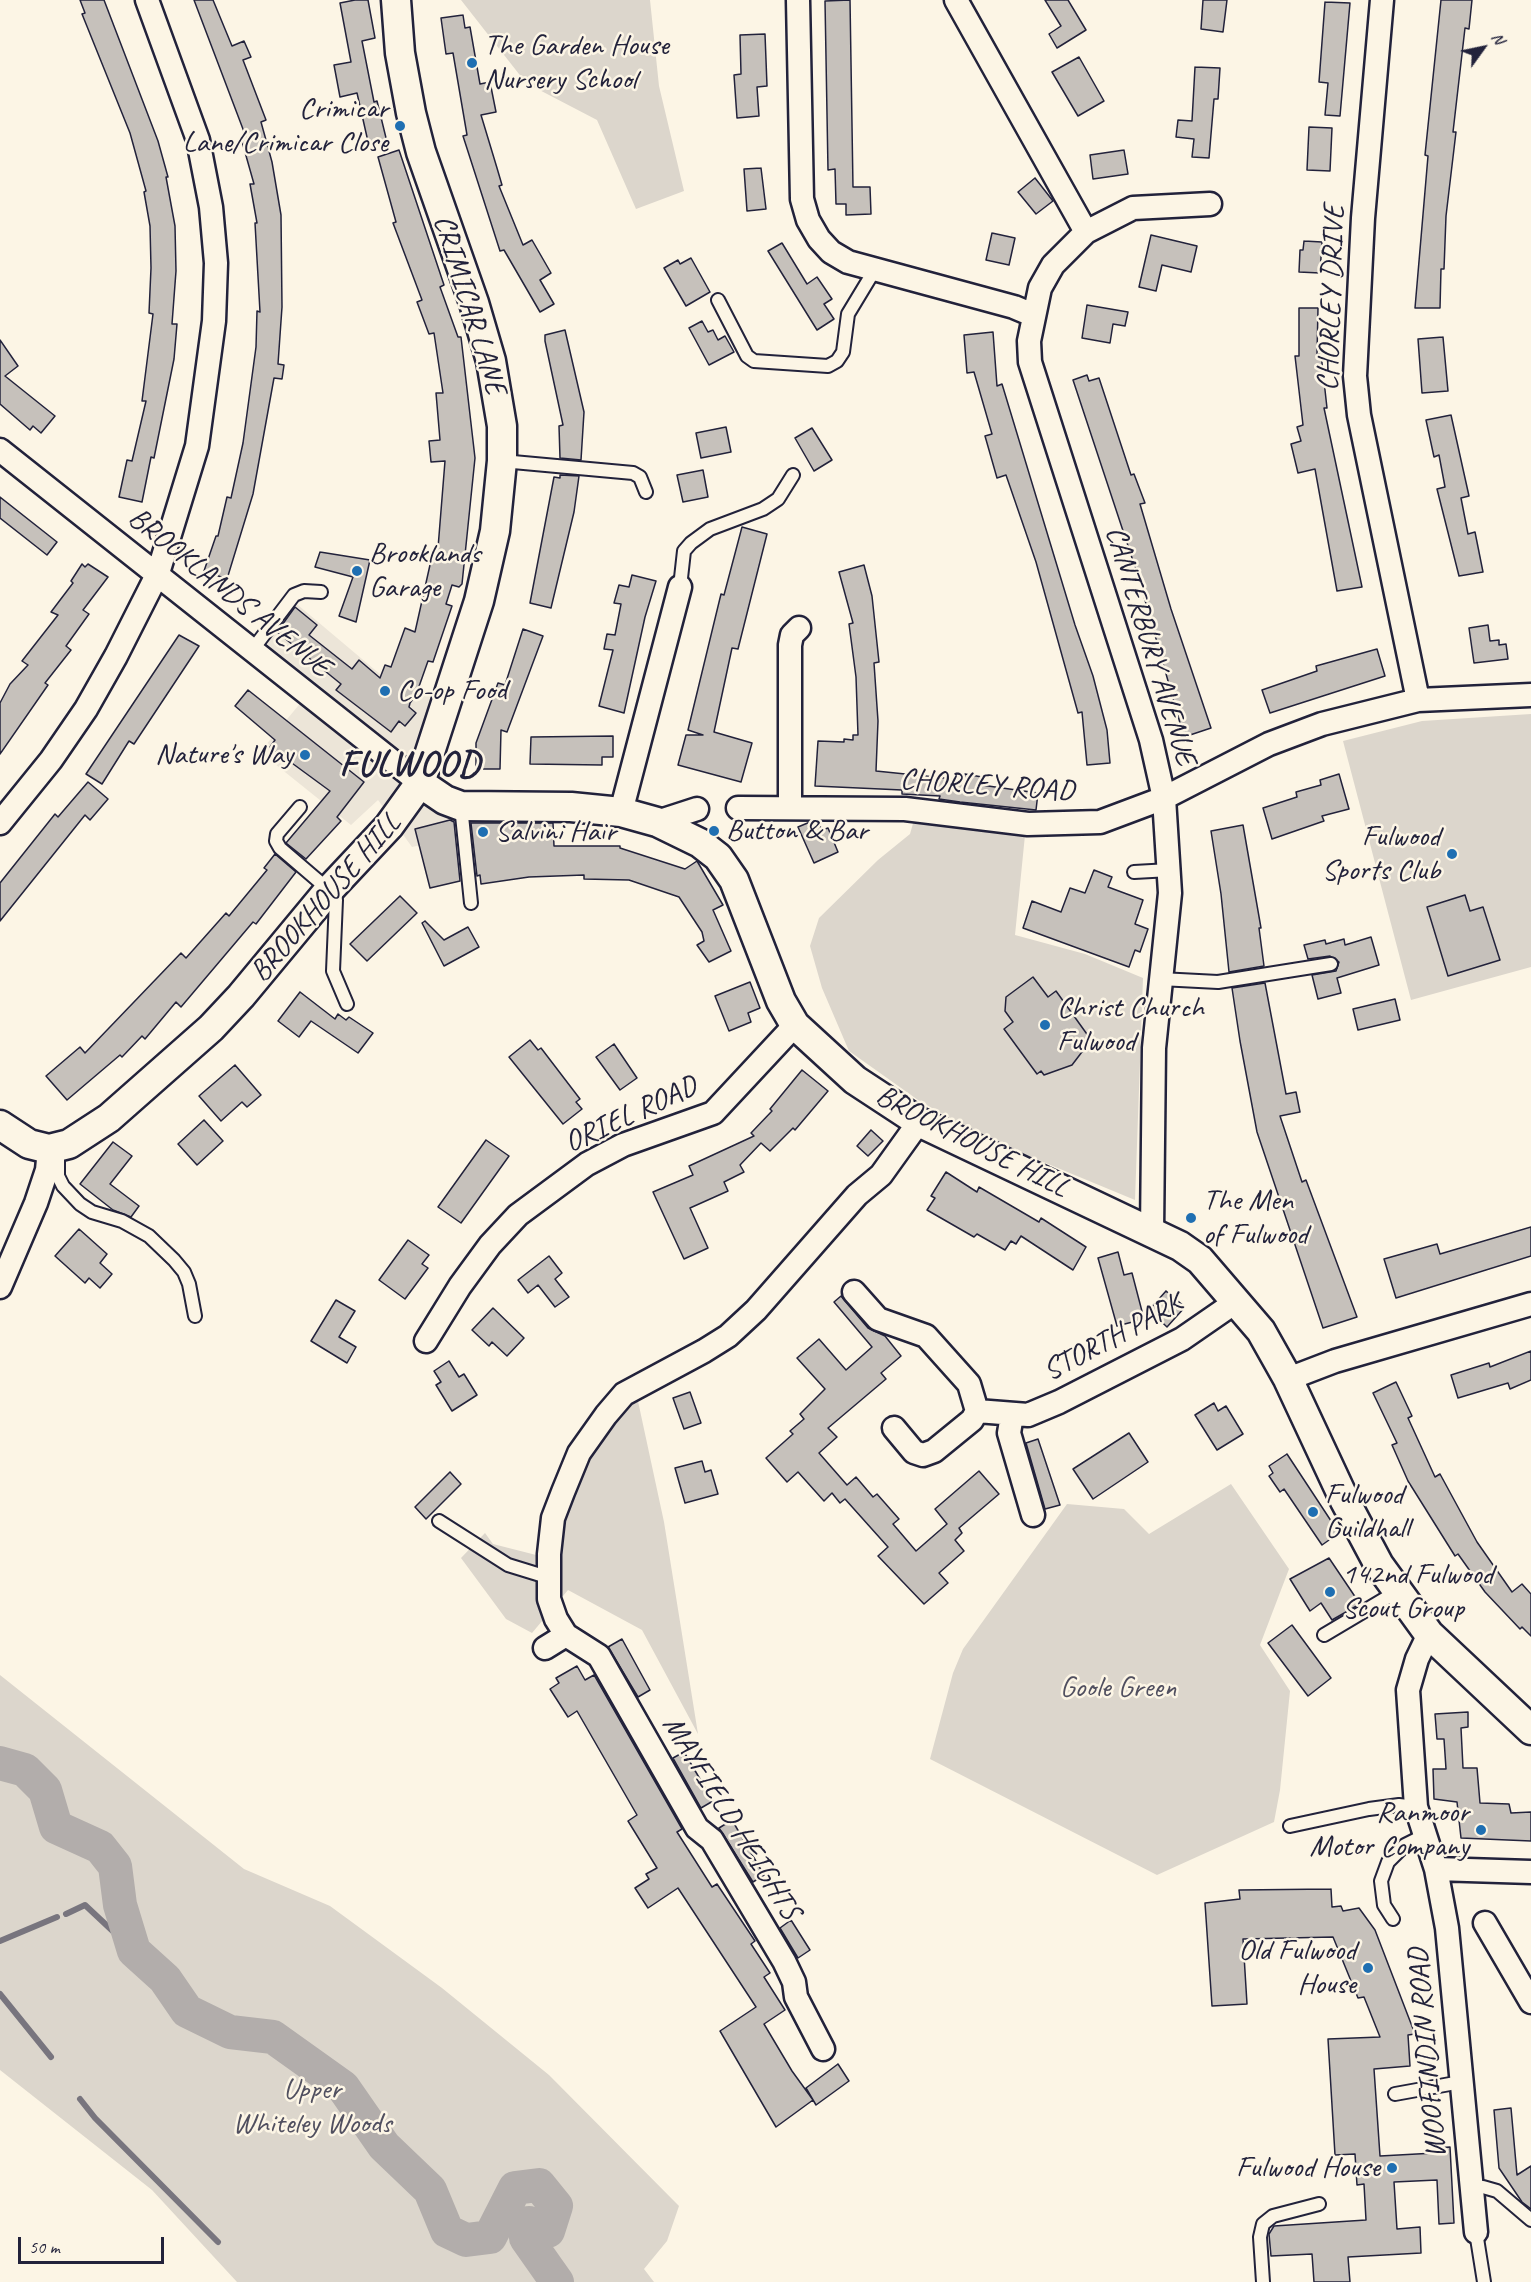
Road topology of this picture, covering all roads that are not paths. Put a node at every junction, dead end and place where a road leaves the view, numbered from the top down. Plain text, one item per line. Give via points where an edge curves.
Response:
1 (147, 0) edge
2 (396, 0) edge
3 (798, 0) edge
4 (956, 0) edge
5 (1382, 0) edge
6 (1210, 204) dead end
7 (1086, 232) junction
8 (874, 271) junction
9 (718, 300) dead end
10 (1033, 315) junction
11 (0, 450) edge
12 (502, 461) junction
13 (793, 475) dead end
14 (646, 492) dead end
15 (158, 573) junction
16 (680, 587) joint
17 (321, 592) dead end
18 (798, 628) dead end
19 (253, 650) junction
20 (1531, 695) edge
21 (1418, 700) junction
22 (420, 783) junction
23 (1164, 798) junction
24 (461, 806) junction
25 (300, 807) dead end
26 (738, 808) dead end
27 (790, 808) junction
28 (697, 809) dead end
29 (621, 812) junction
30 (657, 822) junction
31 (0, 823) edge
32 (1170, 870) junction
33 (1134, 872) dead end
34 (329, 890) junction
35 (471, 903) dead end
36 (1331, 964) dead end
37 (1160, 979) junction
38 (347, 1004) dead end
39 (795, 1025) junction
40 (919, 1122) junction
41 (0, 1125) edge
42 (54, 1148) junction
43 (1152, 1232) junction
44 (0, 1287) edge
45 (854, 1292) dead end
46 (1237, 1301) junction
47 (1531, 1304) edge
48 (195, 1316) dead end
49 (426, 1341) dead end
50 (1288, 1379) junction
51 (977, 1411) junction
52 (1012, 1415) junction
53 (894, 1428) dead end
54 (1033, 1515) dead end
55 (439, 1521) dead end
56 (547, 1577) junction
57 (1398, 1591) junction
58 (1429, 1634) junction
59 (566, 1635) junction
60 (1324, 1635) dead end
61 (545, 1648) dead end
62 (1531, 1730) edge
63 (1416, 1807) junction
64 (1290, 1826) dead end
65 (1425, 1835) junction
66 (1436, 1869) junction
67 (1531, 1872) edge
68 (1393, 1919) dead end
69 (1485, 1923) dead end
70 (1531, 2002) edge
71 (823, 2049) dead end
72 (1461, 2082) junction
73 (1395, 2094) dead end
74 (1471, 2188) junction
75 (1319, 2204) dead end
76 (1531, 2220) edge
77 (1476, 2232) joint
78 (1484, 2281) edge
79 (1263, 2282) edge

1 - 15 street via 198,140 211,207 216,263 213,331 196,446
2 - 12 street, CRIMICAR LANE via 400,53 421,152 491,361 502,426
3 - 8 street via 802,199 808,220 831,252
4 - 7 street
5 - 21 street, CHORLEY DRIVE via 1363,218 1355,376 1359,415
6 - 7 street, CANTERBURY AVENUE via 1133,208
7 - 10 street, CANTERBURY AVENUE via 1053,265 1040,288
8 - 9 lane via 848,314 843,352 828,366 754,361 747,356
8 - 10 street
10 - 23 street, CANTERBURY AVENUE via 1030,362 1150,740
11 - 15 street, BROOKLANDS AVENUE
12 - 14 lane via 633,474 640,477
12 - 22 street, CRIMICAR LANE via 495,531 479,601
13 - 16 lane via 778,499 763,509 710,529 692,543 684,551
15 - 19 street, BROOKLANDS AVENUE
15 - 31 street via 86,709
16 - 29 street
17 - 19 lane via 304,591 294,596
18 - 27 street via 790,645
19 - 22 street, BROOKLANDS AVENUE
20 - 21 street, CHORLEY ROAD
21 - 23 street, CHORLEY ROAD via 1322,724 1280,740
22 - 24 street, BROOKHOUSE HILL
22 - 34 street, BROOKHOUSE HILL via 389,826
23 - 27 street, CHORLEY ROAD via 1100,822 1071,825 1028,824 905,809
23 - 32 street, CANTERBURY AVENUE
24 - 29 street, BROOKHOUSE HILL via 571,807
24 - 35 lane
25 - 34 lane via 277,834 276,841
26 - 27 street, CHORLEY ROAD
28 - 30 street
29 - 30 street, BROOKHOUSE HILL
30 - 39 street, BROOKHOUSE HILL via 700,843 734,880
32 - 33 lane
32 - 37 street, CANTERBURY AVENUE
34 - 38 lane via 337,909 333,971
34 - 42 street, BROOKHOUSE HILL via 211,1028 109,1119 88,1134
36 - 37 lane via 1218,982
37 - 43 street, CANTERBURY AVENUE via 1151,1134
39 - 40 street, BROOKHOUSE HILL via 855,1080
39 - 49 street, ORIEL ROAD via 713,1113 623,1145 587,1164 518,1215 460,1286
40 - 43 street, BROOKHOUSE HILL
40 - 56 street via 881,1175 858,1195 756,1310 728,1336 624,1394 606,1415 579,1453 553,1518
41 - 42 street via 29,1144
42 - 44 street via 36,1203
42 - 48 lane via 58,1176 69,1194 92,1212 122,1221 149,1236 184,1272
43 - 46 street, BROOKHOUSE HILL via 1200,1260
45 - 51 street via 878,1319 926,1336 969,1384
46 - 50 street, BROOKHOUSE HILL via 1261,1331
46 - 52 street, STORTH PARK via 1182,1339 1127,1368 1038,1411
47 - 50 street via 1335,1361
50 - 57 street, BROOKHOUSE HILL via 1345,1501 1379,1565
51 - 52 street, STORTH PARK
51 - 53 street via 972,1420 934,1451 923,1455 914,1452
52 - 54 street via 1009,1433
55 - 56 lane via 508,1565
56 - 59 street via 549,1599
57 - 58 street, BROOKHOUSE HILL
57 - 60 lane
58 - 62 street, BROOKHOUSE HILL
58 - 63 street, WOOFINDIN ROAD via 1408,1690
59 - 61 street
59 - 71 street, MAYFIELD HEIGHTS via 599,1656 697,1828 712,1840 784,1961 796,1996
63 - 64 lane via 1369,1809
63 - 65 street, WOOFINDIN ROAD
65 - 66 street, WOOFINDIN ROAD
65 - 68 lane via 1405,1845 1388,1862 1380,1881 1384,1905
66 - 67 street
66 - 72 street, WOOFINDIN ROAD via 1447,1928
69 - 70 street
72 - 73 lane
72 - 74 street, WOOFINDIN ROAD
74 - 76 lane via 1497,2191
74 - 77 street, WOOFINDIN ROAD
75 - 79 lane via 1273,2216 1263,2224
77 - 78 lane

